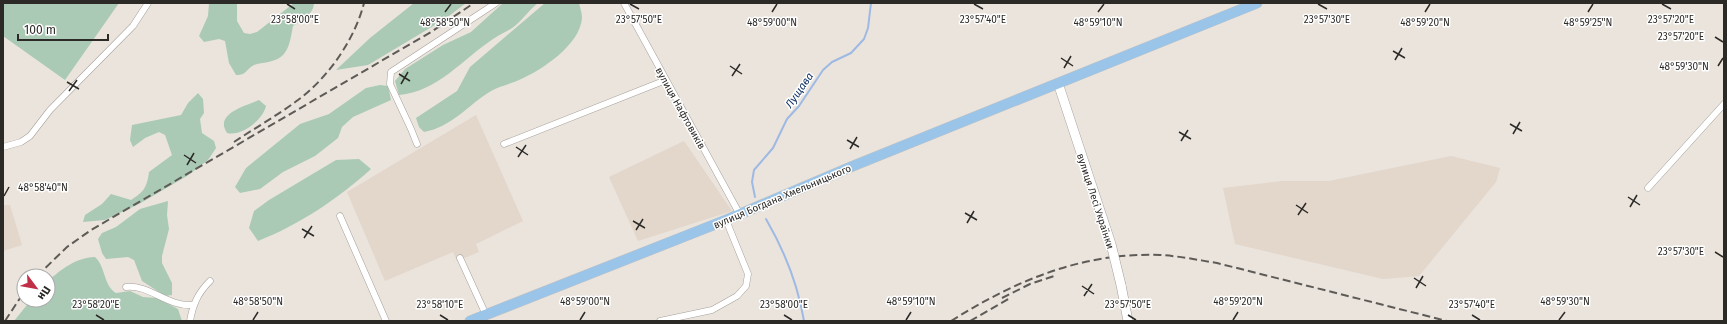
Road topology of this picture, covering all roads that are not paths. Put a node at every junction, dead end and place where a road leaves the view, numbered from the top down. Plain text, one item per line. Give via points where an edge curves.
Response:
1 (148, 3) edge
2 (496, 3) edge
3 (624, 3) edge
4 (1257, 3) edge
5 (666, 80) junction
6 (1058, 83) junction
7 (1724, 104) edge
8 (417, 144) dead end
9 (504, 144) dead end
10 (3, 147) edge
11 (1648, 188) dead end
12 (739, 213) junction
13 (340, 216) dead end
14 (726, 220) junction
15 (460, 258) dead end
16 (210, 281) dead end
17 (126, 287) dead end
18 (193, 305) junction
19 (486, 315) junction
20 (190, 321) edge
21 (386, 321) edge
22 (470, 321) edge
23 (660, 321) edge
24 (1128, 321) edge

1 - 10 street via 134,26 50,110 30,136 21,142
2 - 8 street via 391,72 390,84
3 - 5 street, вулиця Нафтовиків
4 - 6 main road, вулиця Богдана Хмельницького
5 - 9 street
5 - 12 street, вулиця Нафтовиків
6 - 12 main road, вулиця Богдана Хмельницького
6 - 24 street, вулиця Лесі Українки, bridge via 1111,244
7 - 11 street
12 - 14 main road, вулиця Богдана Хмельницького
13 - 21 street
14 - 19 main road, вулиця Богдана Хмельницького
14 - 23 street via 748,274 746,286 737,296 712,310
15 - 19 street
16 - 18 street via 200,291
17 - 18 street via 143,289 182,306
18 - 20 street
19 - 22 main road, вулиця Богдана Хмельницького

